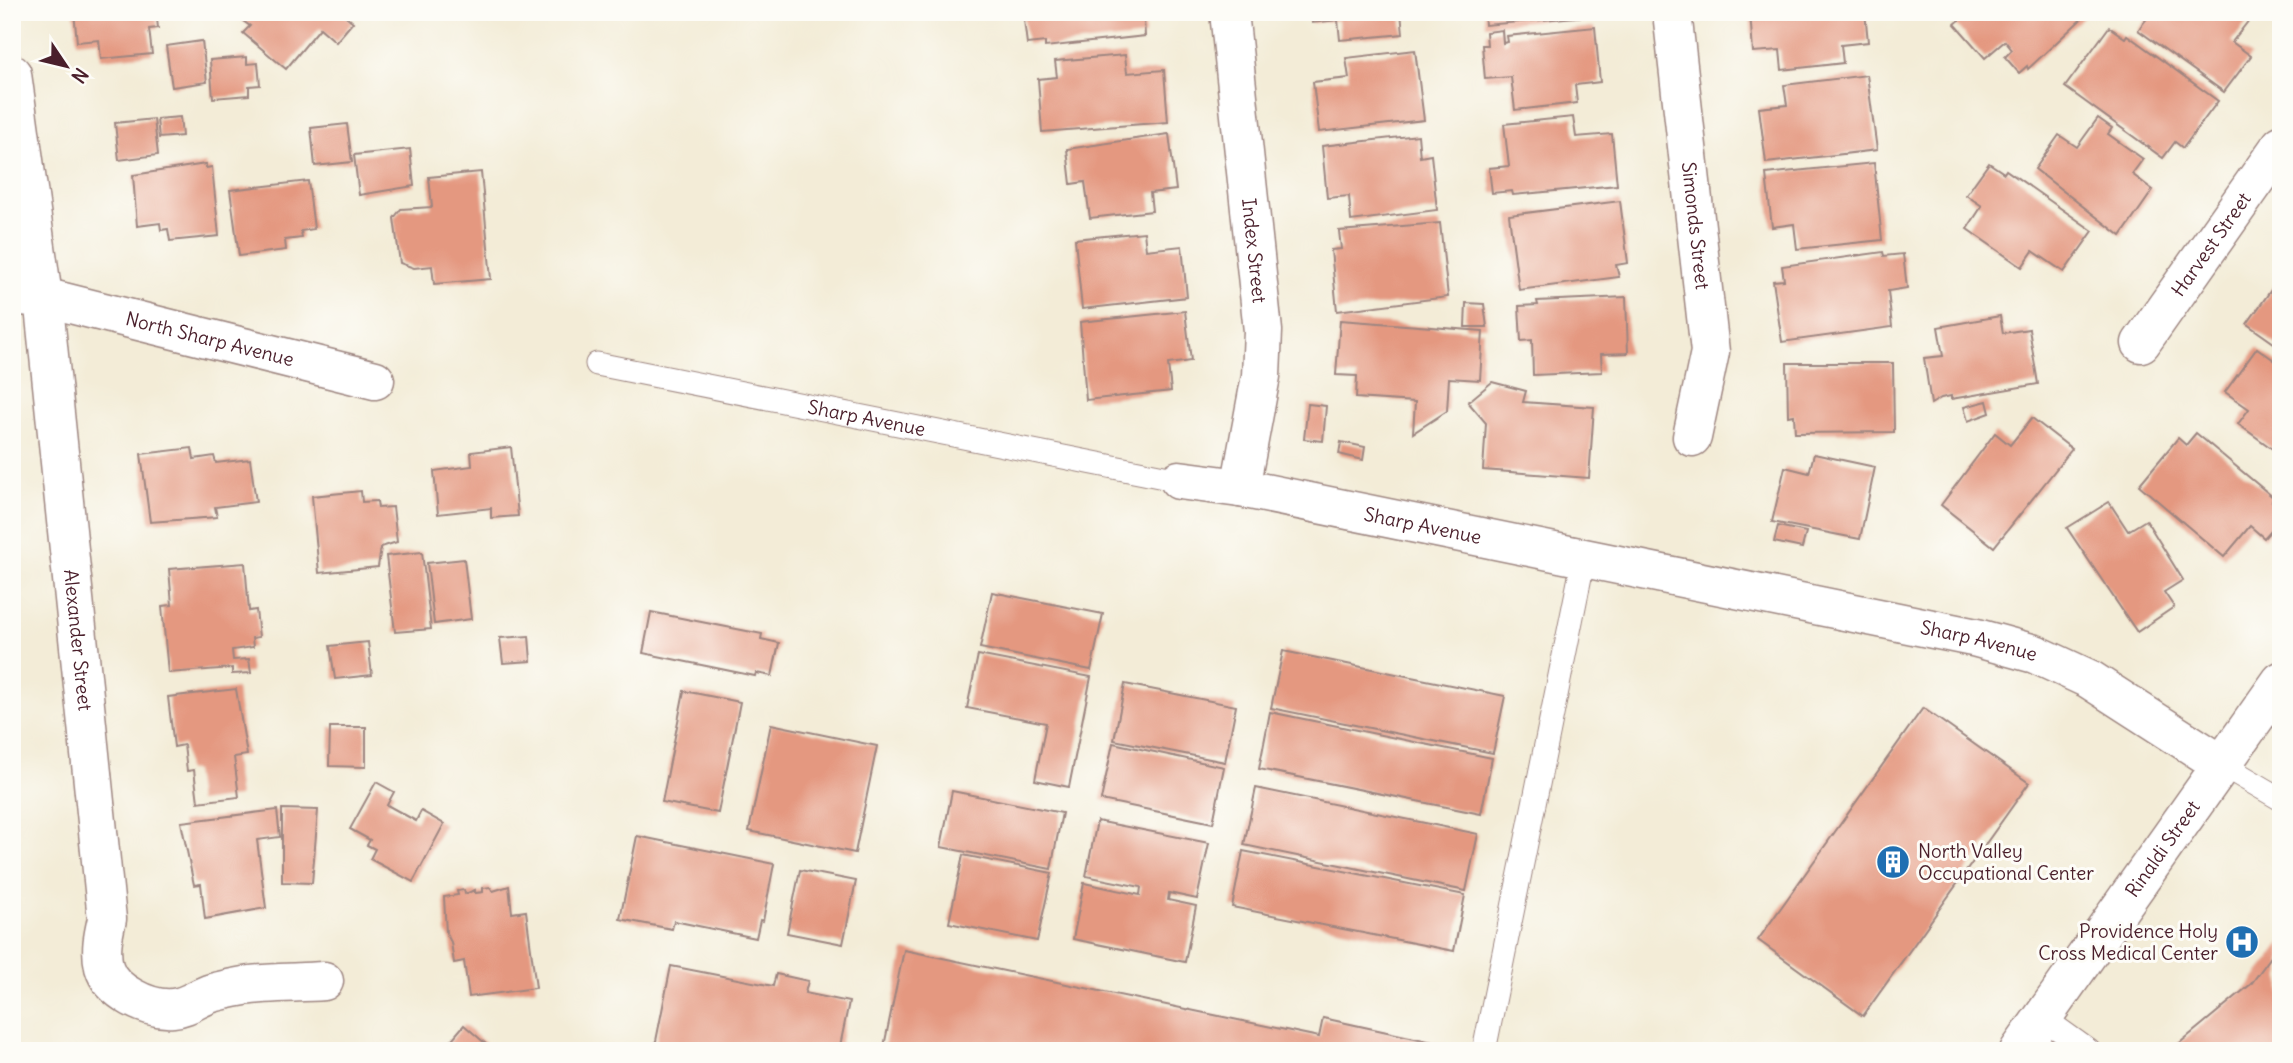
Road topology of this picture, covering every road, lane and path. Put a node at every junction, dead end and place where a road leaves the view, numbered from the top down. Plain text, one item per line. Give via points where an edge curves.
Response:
1 (1229, 12) edge
2 (1672, 12) edge
3 (12, 74) edge
4 (2281, 145) edge
5 (28, 296) edge
6 (2140, 343) dead end
7 (597, 364) dead end
8 (375, 380) dead end
9 (1692, 438) dead end
10 (1179, 480) joint
11 (1240, 488) junction
12 (1584, 557) junction
13 (2281, 681) edge
14 (2221, 764) junction
15 (2281, 799) edge
16 (324, 981) dead end
17 (2043, 1018) junction
18 (1484, 1051) edge
19 (2020, 1051) edge
20 (2089, 1051) edge

1 - 11 street, Index Street via 1263,331 1261,376
2 - 9 street, Simonds Street via 1710,352
3 - 5 street, Alexander Street
4 - 6 street, Harvest Street
5 - 8 street, North Sharp Avenue
5 - 16 street, Alexander Street via 107,919 101,942 104,969 133,998 154,1008 192,1004 210,993 248,986
7 - 10 lane, Sharp Avenue
10 - 11 street, Sharp Avenue
11 - 12 street, Sharp Avenue
12 - 14 street, Sharp Avenue via 2035,654 2089,679
12 - 18 lane
13 - 14 street, Rinaldi Street
14 - 15 lane
14 - 17 street, Rinaldi Street
17 - 19 street, Rinaldi Street
17 - 20 lane

